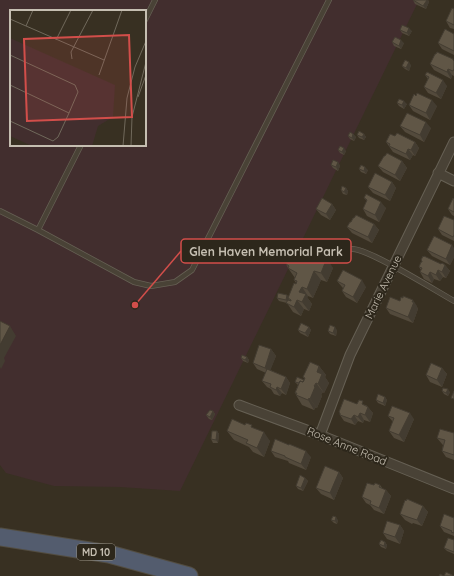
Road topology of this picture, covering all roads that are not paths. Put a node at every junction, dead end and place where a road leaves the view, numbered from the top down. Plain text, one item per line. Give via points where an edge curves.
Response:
1 (155, 0) edge
2 (329, 0) edge
3 (146, 18) edge
4 (454, 142) edge
5 (80, 146) edge
6 (438, 173) junction
7 (454, 180) edge
8 (0, 211) edge
9 (38, 230) junction
10 (333, 259) dead end
11 (393, 266) junction
12 (454, 301) edge
13 (239, 405) dead end
14 (320, 435) junction
15 (454, 489) edge
16 (0, 537) edge
17 (189, 576) edge

1 - 3 lane
2 - 9 lane via 192,270 175,282 151,286 134,282
4 - 6 street, Marie Avenue
5 - 9 lane
6 - 7 street
6 - 11 street, Marie Avenue
8 - 9 lane
10 - 11 lane via 341,252 353,249 371,254
11 - 12 lane
11 - 14 street, Marie Avenue via 350,355
13 - 14 street, Rose Anne Road
14 - 15 street, Rose Anne Road
16 - 17 highway, MD 10 via 109,554

